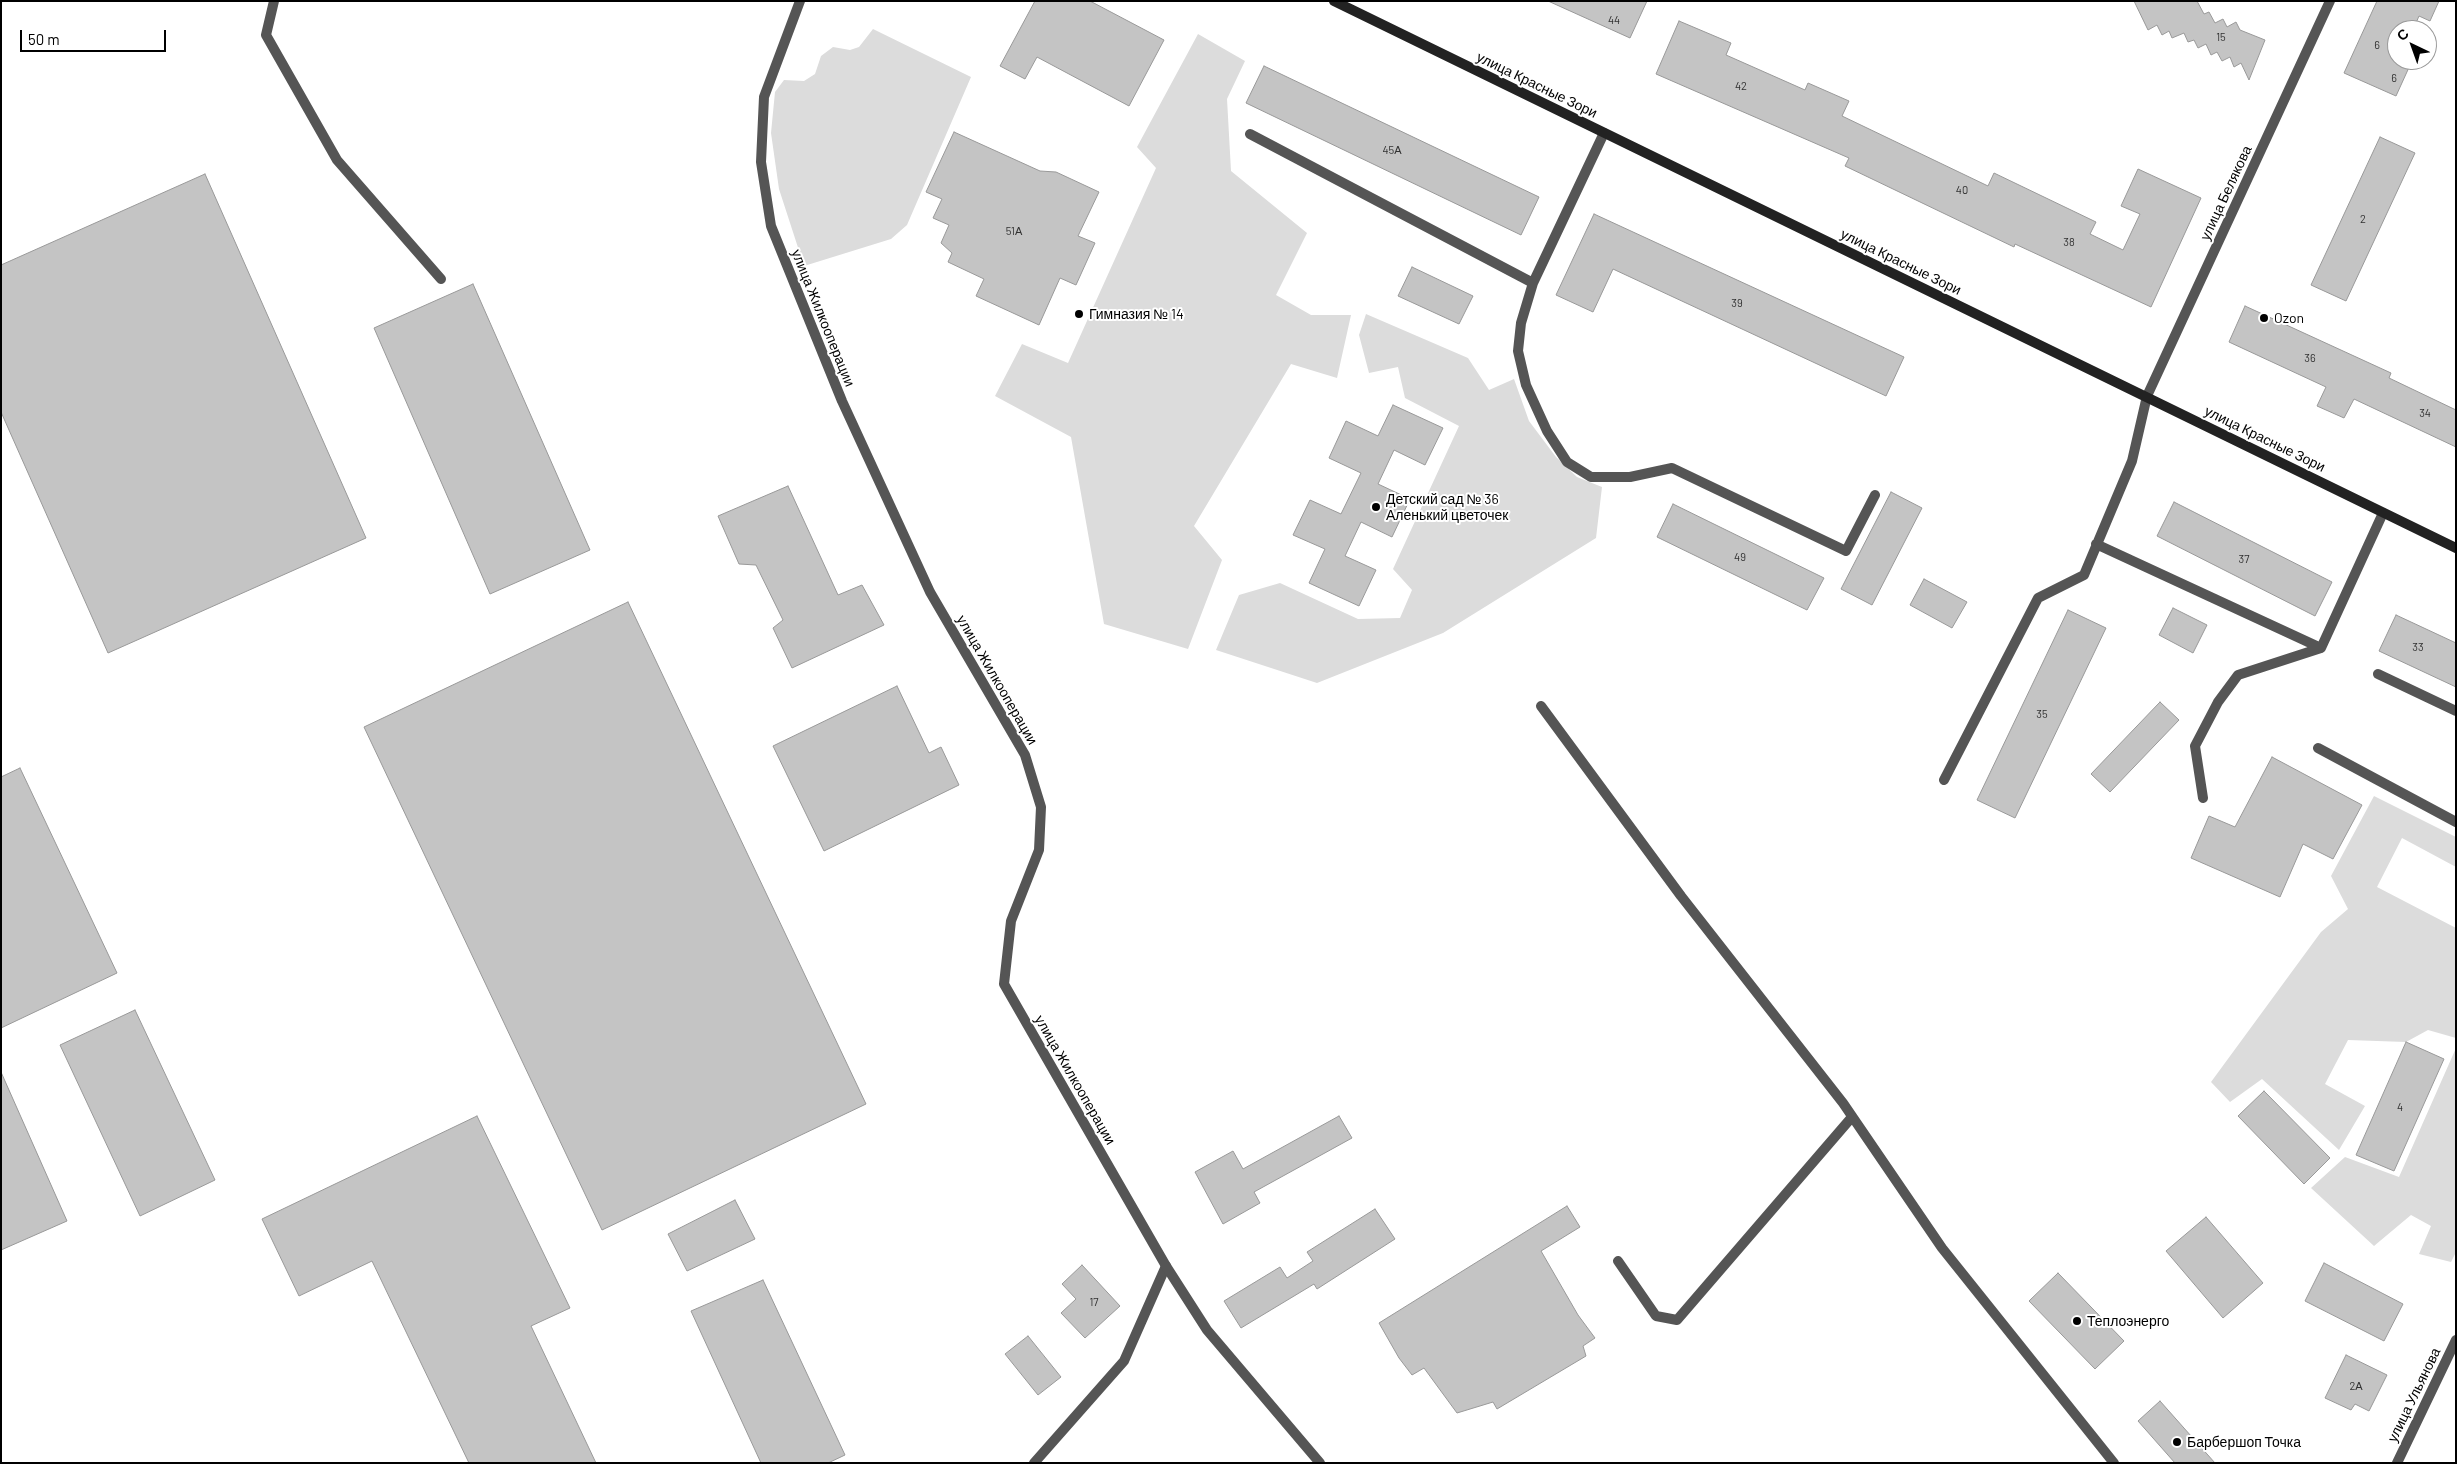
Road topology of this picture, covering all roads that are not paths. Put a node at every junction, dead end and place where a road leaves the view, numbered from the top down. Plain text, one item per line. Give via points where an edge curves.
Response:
1 (274, 1) edge
2 (800, 1) edge
3 (1334, 1) edge
4 (2330, 1) edge
5 (1604, 133) junction
6 (1250, 134) dead end
7 (441, 279) dead end
8 (1533, 283) junction
9 (2147, 396) junction
10 (1875, 495) dead end
11 (2383, 513) junction
12 (2096, 544) junction
13 (2456, 548) edge
14 (2321, 648) junction
15 (2378, 674) dead end
16 (1541, 706) dead end
17 (2456, 711) edge
18 (2318, 748) dead end
19 (1944, 780) dead end
20 (2203, 798) dead end
21 (2456, 822) edge
22 (1852, 1117) junction
23 (1618, 1261) dead end
24 (1166, 1266) junction
25 (2456, 1340) edge
26 (1034, 1463) edge
27 (1320, 1463) edge
28 (2114, 1463) edge
29 (2396, 1463) edge

1 - 7 street via 266,35 337,160
2 - 24 street, улица Жилкооперации via 764,97 761,162 771,226 842,401 930,592 1025,755 1041,807 1039,850 1011,921 1004,984
3 - 5 main road, улица Красные Зори
4 - 9 street, улица Белякова
5 - 8 street
5 - 9 main road, улица Красные Зори
6 - 8 street
8 - 10 street via 1521,323 1518,351 1526,385 1547,431 1567,462 1591,477 1630,477 1672,468 1846,552
9 - 11 main road, улица Красные Зори
9 - 12 street, улица Белякова via 2132,461
11 - 13 main road, улица Красные Зори
11 - 14 street
12 - 14 street
12 - 19 street, улица Белякова via 2084,575 2038,598
14 - 20 street via 2238,675 2218,702 2195,746
15 - 17 street
16 - 22 street via 1681,896
18 - 21 street
22 - 23 street via 1677,1320 1656,1316
22 - 28 street via 1942,1248
24 - 26 street via 1124,1361
24 - 27 street, улица Жилкооперации via 1207,1330
25 - 29 street, улица Ульянова

